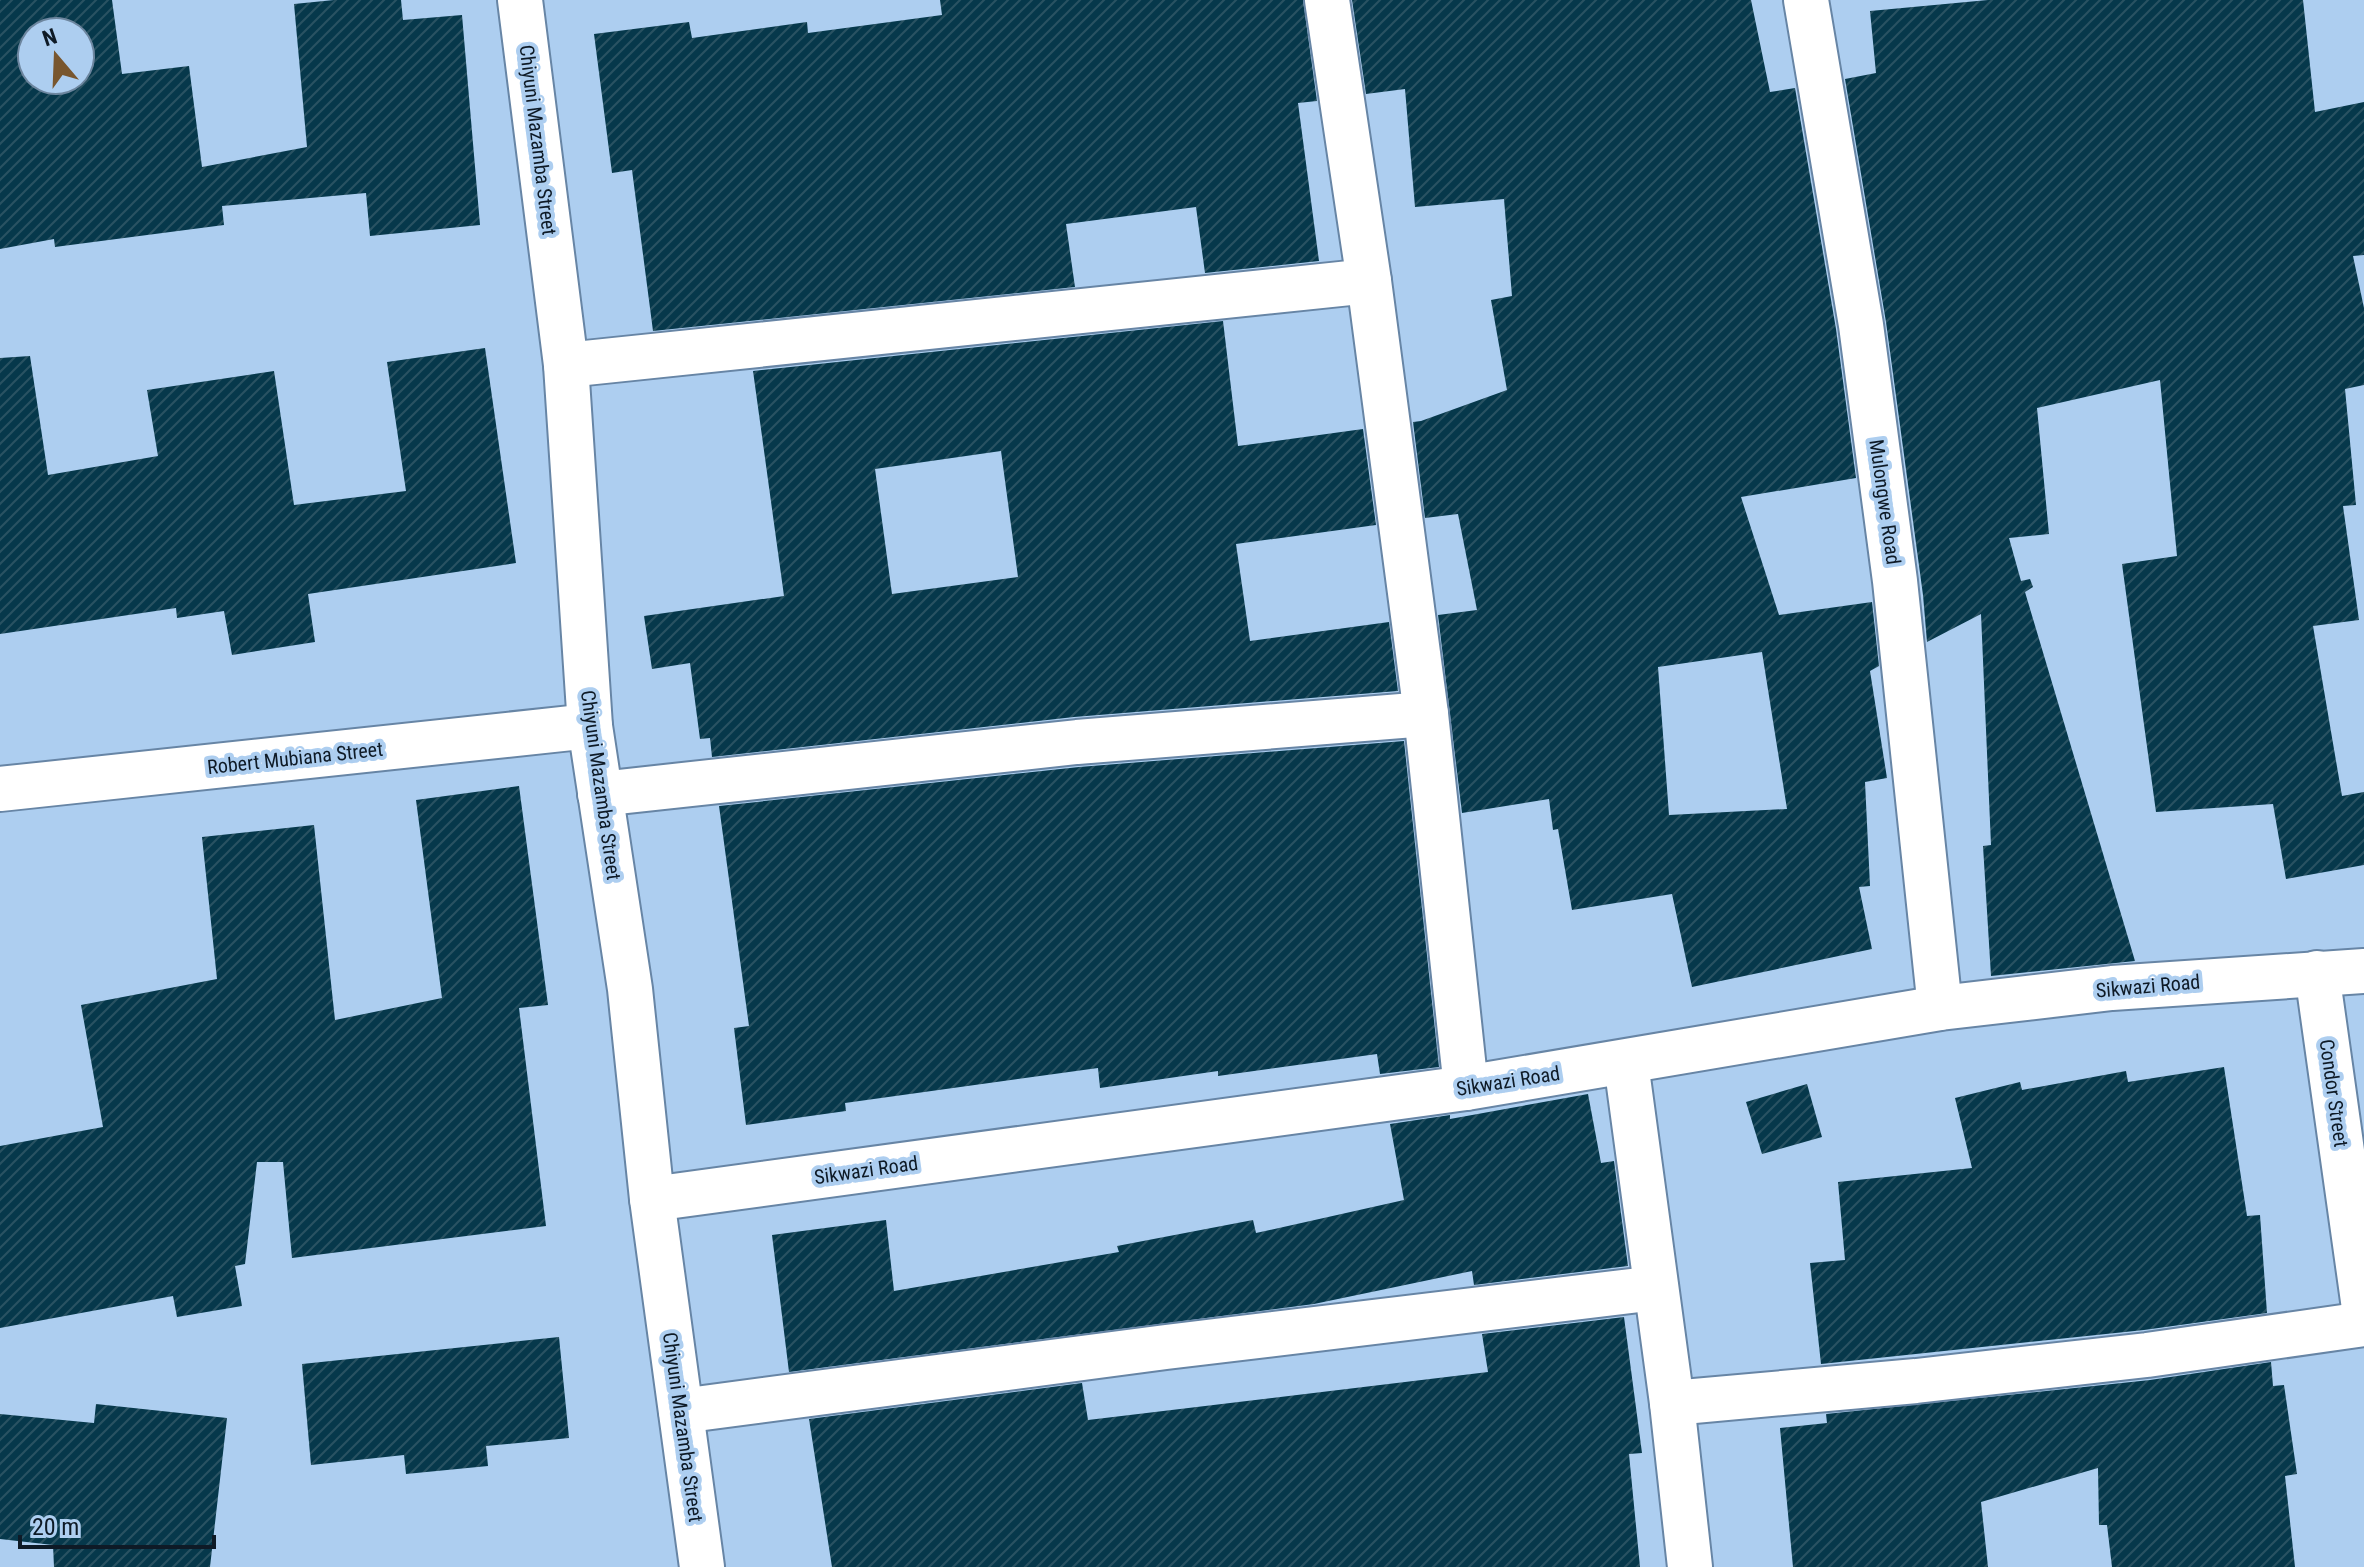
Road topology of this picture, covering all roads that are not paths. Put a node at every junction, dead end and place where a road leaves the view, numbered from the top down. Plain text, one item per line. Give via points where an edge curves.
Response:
1 (520, 0) edge
2 (1327, 0) edge
3 (1806, 0) edge
4 (1369, 281) junction
5 (566, 365) junction
6 (1426, 714) junction
7 (590, 726) junction
8 (0, 789) edge
9 (600, 794) junction
10 (2364, 971) edge
11 (2317, 973) junction
12 (1940, 1008) junction
13 (1626, 1063) junction
14 (1466, 1088) junction
15 (652, 1199) junction
16 (1656, 1288) junction
17 (2364, 1308) edge
18 (2364, 1324) edge
19 (1672, 1403) junction
20 (681, 1411) junction
21 (702, 1567) edge
22 (1690, 1567) edge

1 - 5 street, Chiyuni Mazamba Street
2 - 4 street
3 - 12 street, Mulongwe Road via 1861,325 1889,535
4 - 5 street
4 - 6 street
5 - 7 street, Chiyuni Mazamba Street
6 - 9 street via 1077,742
6 - 14 street
7 - 8 street, Robert Mubiana Street
7 - 9 street, Chiyuni Mazamba Street
9 - 15 street, Chiyuni Mazamba Street via 630,989
10 - 11 street, Sikwazi Road
11 - 12 street, Sikwazi Road via 2112,988
11 - 17 street, Condor Street
12 - 13 street, Sikwazi Road
13 - 14 street, Sikwazi Road
13 - 16 street
14 - 15 street, Sikwazi Road
15 - 20 street, Chiyuni Mazamba Street
16 - 19 street
16 - 20 street
18 - 19 street via 2147,1355
19 - 22 street
20 - 21 street, Chiyuni Mazamba Street

